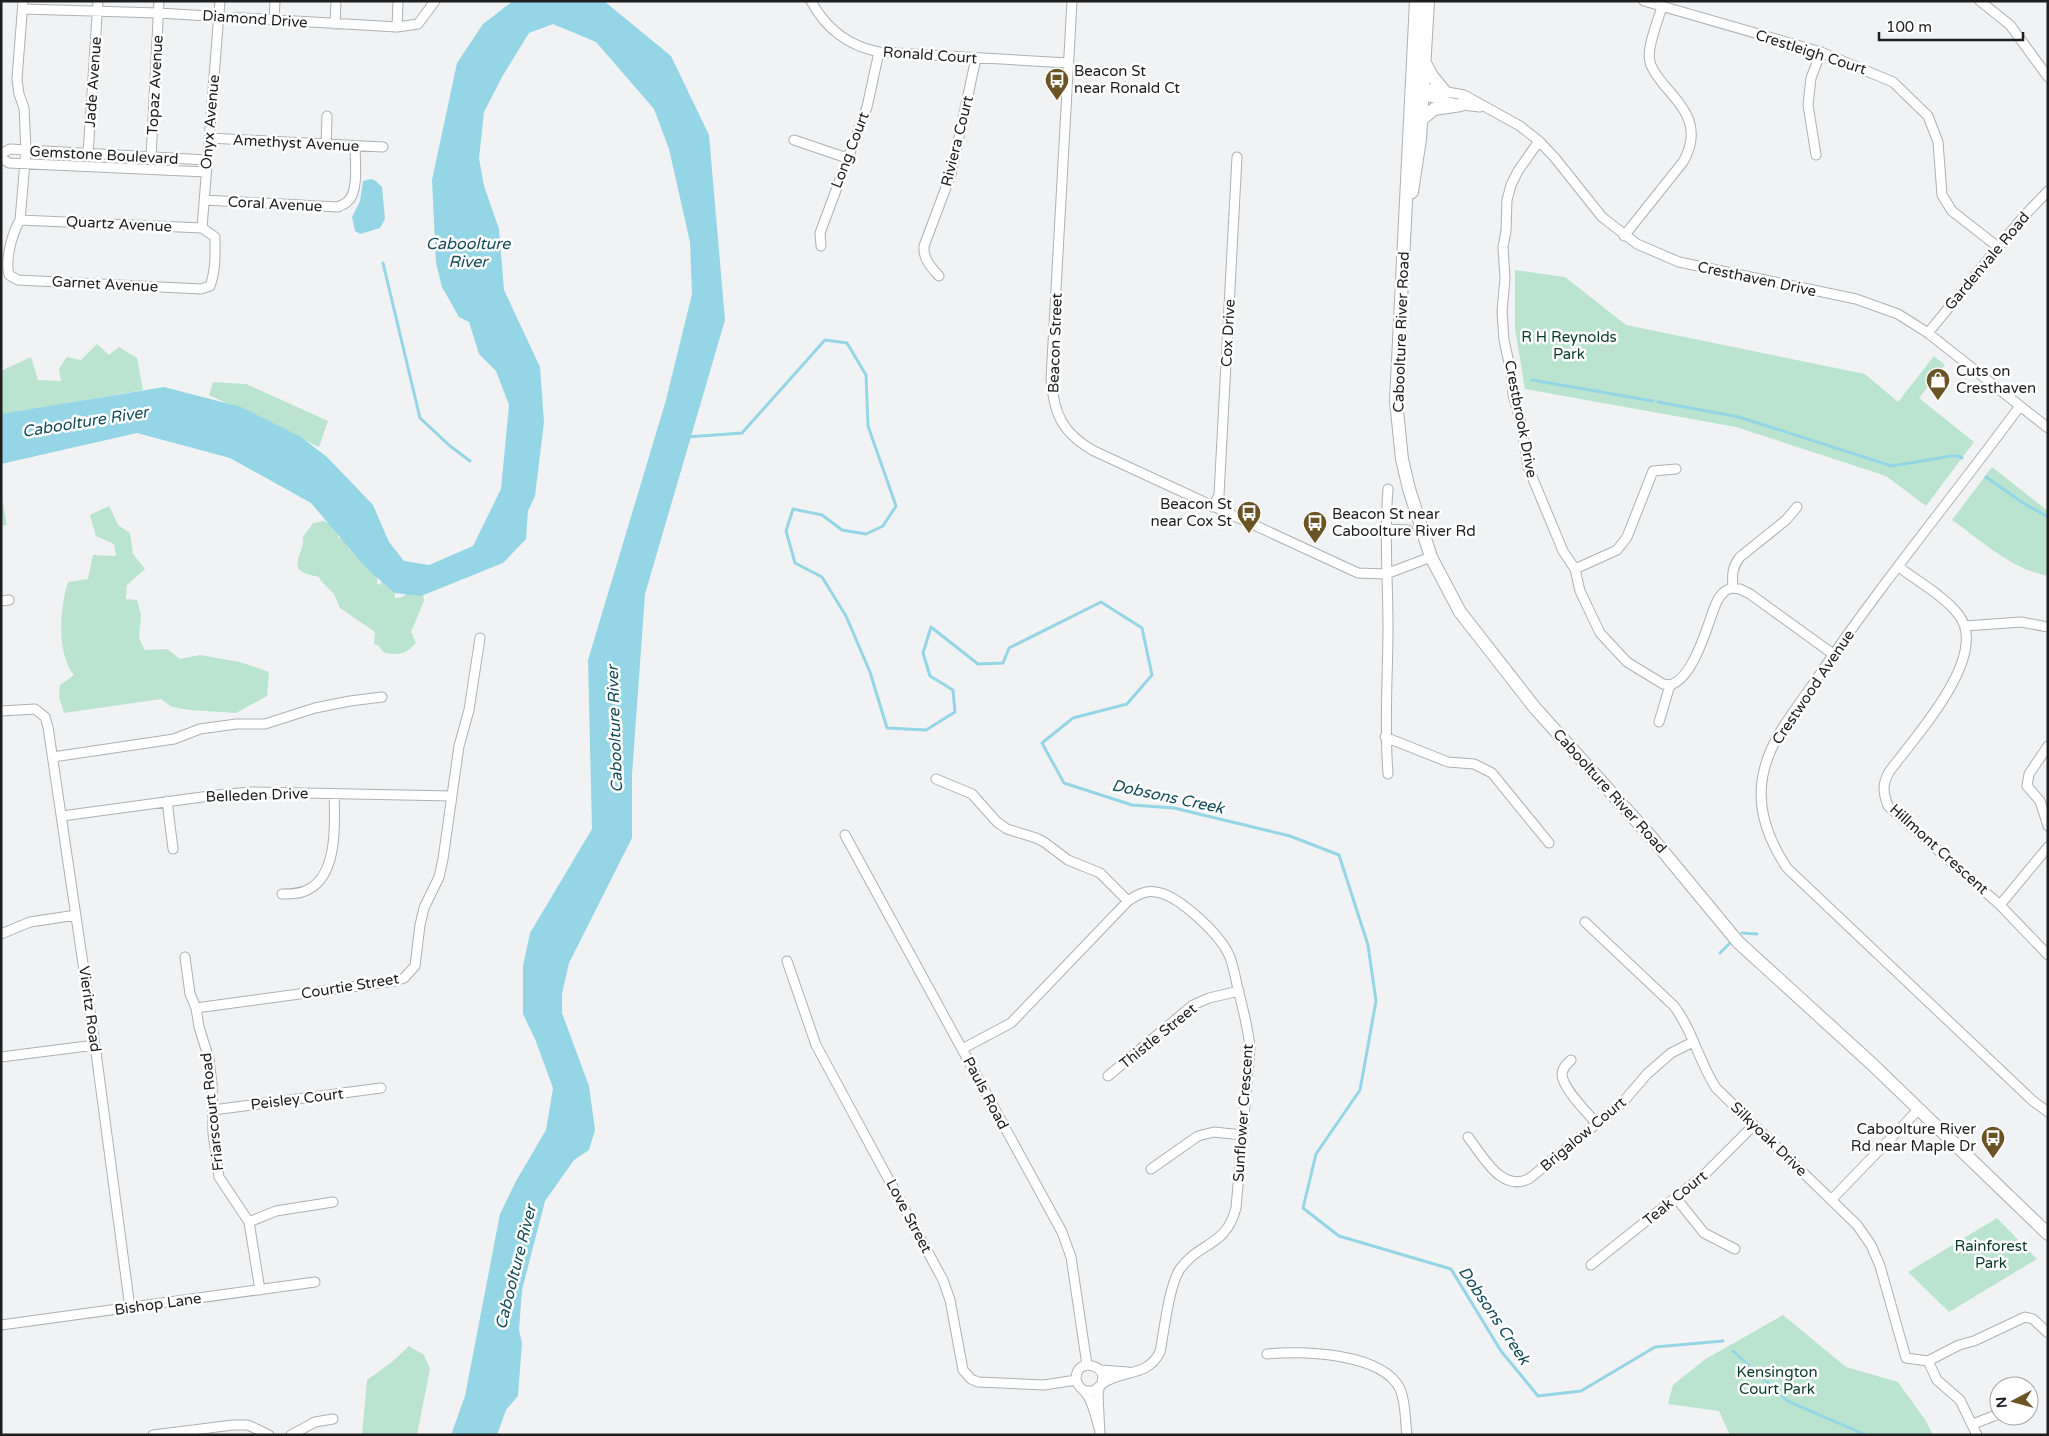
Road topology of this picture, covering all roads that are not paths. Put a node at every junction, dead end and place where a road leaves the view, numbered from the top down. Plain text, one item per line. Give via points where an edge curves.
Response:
1 (159, 1) edge
2 (220, 1) edge
3 (275, 1) edge
4 (336, 1) edge
5 (398, 1) edge
6 (435, 1) edge
7 (811, 1) edge
8 (1072, 1) edge
9 (1416, 1) edge
10 (1428, 1) edge
11 (1644, 1) edge
12 (1980, 1) edge
13 (23, 5) edge
14 (98, 6) edge
15 (1662, 6) junction
16 (158, 13) junction
17 (219, 16) junction
18 (274, 21) junction
19 (335, 24) junction
20 (397, 27) junction
21 (879, 52) junction
22 (1821, 52) junction
23 (976, 58) junction
24 (1424, 62) junction
25 (1068, 63) junction
26 (2048, 77) edge
27 (1417, 91) junction
28 (1445, 92) junction
29 (1461, 105) junction
30 (1483, 108) junction
31 (328, 116) dead end
32 (1421, 120) junction
33 (209, 138) junction
34 (794, 140) dead end
35 (1538, 141) junction
36 (326, 144) junction
37 (355, 146) junction
38 (382, 147) dead end
39 (26, 150) junction
40 (1, 154) edge
41 (88, 154) junction
42 (1816, 155) dead end
43 (151, 157) junction
44 (1237, 157) dead end
45 (1, 158) edge
46 (847, 158) junction
47 (207, 160) junction
48 (24, 163) junction
49 (206, 172) junction
50 (2048, 191) edge
51 (204, 200) junction
52 (20, 220) junction
53 (202, 228) junction
54 (1404, 234) junction
55 (1624, 236) junction
56 (821, 246) dead end
57 (1998, 247) junction
58 (939, 276) dead end
59 (1928, 333) junction
60 (2020, 406) junction
61 (2048, 428) edge
62 (1676, 469) dead end
63 (1388, 489) dead end
64 (1213, 507) junction
65 (1796, 507) dead end
66 (1386, 529) junction
67 (1408, 530) dead end
68 (1431, 557) junction
69 (1899, 567) junction
70 (1575, 569) junction
71 (1386, 574) junction
72 (1733, 588) junction
73 (1965, 626) junction
74 (2048, 627) edge
75 (480, 638) dead end
76 (1834, 654) junction
77 (1670, 685) junction
78 (382, 697) dead end
79 (1, 711) edge
80 (1659, 722) dead end
81 (1385, 737) junction
82 (2048, 746) edge
83 (52, 757) junction
84 (1388, 774) dead end
85 (936, 780) dead end
86 (334, 794) junction
87 (452, 796) junction
88 (167, 802) junction
89 (62, 816) junction
90 (2048, 826) edge
91 (845, 835) dead end
92 (1550, 843) dead end
93 (2048, 847) edge
94 (173, 849) dead end
95 (282, 894) dead end
96 (1128, 901) junction
97 (2000, 905) junction
98 (76, 915) junction
99 (1585, 922) dead end
100 (1, 934) edge
101 (2048, 954) edge
102 (185, 957) dead end
103 (786, 961) dead end
104 (1238, 991) junction
105 (196, 1008) junction
106 (1693, 1042) junction
107 (95, 1045) junction
108 (962, 1049) junction
109 (1, 1057) edge
110 (1570, 1060) dead end
111 (1108, 1076) dead end
112 (380, 1088) dead end
113 (1918, 1109) junction
114 (213, 1110) junction
115 (2048, 1112) edge
116 (1596, 1123) junction
117 (1754, 1125) junction
118 (1242, 1135) junction
119 (1468, 1137) dead end
120 (1151, 1169) dead end
121 (1676, 1198) junction
122 (1832, 1199) junction
123 (333, 1202) dead end
124 (249, 1222) junction
125 (2048, 1234) edge
126 (1735, 1249) dead end
127 (1591, 1266) dead end
128 (315, 1282) dead end
129 (260, 1290) junction
130 (130, 1308) junction
131 (1, 1326) edge
132 (2048, 1333) edge
133 (1267, 1354) dead end
134 (1928, 1360) junction
135 (1087, 1365) junction
136 (1101, 1370) junction
137 (1131, 1372) junction
138 (1076, 1380) junction
139 (1101, 1387) junction
140 (1084, 1391) junction
141 (1989, 1418) edge
142 (333, 1419) dead end
143 (1973, 1424) junction
144 (1100, 1431) edge
145 (152, 1435) edge
146 (269, 1435) edge
147 (291, 1435) edge
148 (1407, 1435) edge
149 (1977, 1435) edge

1 - 16 street, Topaz Avenue
2 - 17 street, Onyx Avenue
3 - 18 street
4 - 19 street
5 - 20 street
6 - 20 street, Diamond Drive via 418,24
7 - 21 street, Ronald Court via 837,35 855,46
8 - 25 street, Beacon Street
9 - 27 main road, Caboolture River Road
10 - 24 main road, Caboolture River Road
11 - 15 street, Crestleigh Court
12 - 26 street via 2010,24
13 - 14 street, Diamond Drive
13 - 39 street via 17,79 24,108
14 - 16 street, Diamond Drive
14 - 41 street, Jade Avenue
15 - 22 street, Crestleigh Court
15 - 55 street via 1650,49 1650,63 1687,113 1693,139 1684,162
16 - 17 street, Diamond Drive
16 - 43 street, Topaz Avenue
17 - 18 street, Diamond Drive
17 - 33 street, Onyx Avenue
18 - 19 street, Diamond Drive
19 - 20 street, Diamond Drive
21 - 23 street, Ronald Court
21 - 46 street, Long Court via 867,106
22 - 42 street via 1811,78 1808,105
22 - 57 street, Crestleigh Court via 1893,82 1928,116 1938,142 1942,195 1952,211
23 - 25 street, Ronald Court
23 - 58 street, Riviera Court via 952,174 924,246 928,263
24 - 27 main road, Caboolture River Road
24 - 28 main road
25 - 64 street, Beacon Street via 1051,379 1053,400 1066,429 1079,442
27 - 28 street, Cresthaven Drive
27 - 29 street, Cresthaven Drive
27 - 32 main road, Caboolture River Road
27 - 54 main road, Caboolture River Road
28 - 30 street, Cresthaven Drive via 1464,95
29 - 30 street, Cresthaven Drive
29 - 32 main road via 1434,109
30 - 35 street, Cresthaven Drive via 1508,119
31 - 36 street
32 - 54 main road, Caboolture River Road
33 - 36 street, Amethyst Avenue
33 - 47 street, Onyx Avenue
34 - 46 street
35 - 55 street, Cresthaven Drive via 1592,207
35 - 70 street, Crestbrook Drive via 1518,171 1507,200 1503,247 1504,340 1528,467 1563,551
36 - 37 street, Amethyst Avenue
37 - 38 street, Amethyst Avenue
37 - 51 street, Coral Avenue via 353,193 349,201 338,207
39 - 40 street, Gemstone Boulevard via 10,149
39 - 41 street, Gemstone Boulevard
39 - 48 street
41 - 43 street, Gemstone Boulevard
43 - 47 street, Gemstone Boulevard
44 - 64 street, Cox Drive via 1219,495
45 - 48 street, Gemstone Boulevard
46 - 56 street, Long Court via 820,233
47 - 49 street, Onyx Avenue
48 - 49 street, Gemstone Boulevard
48 - 52 street
49 - 51 street, Onyx Avenue
50 - 57 street, Gardenvale Road
51 - 53 street, Onyx Avenue
52 - 53 street, Quartz Avenue
52 - 53 street, Garnet Avenue via 14,230 7,267 9,275 18,280 201,289 210,286 215,263 215,237
54 - 68 main road, Caboolture River Road via 1396,401 1407,482
55 - 59 street, Cresthaven Drive via 1679,262 1870,303 1898,314
57 - 59 street, Gardenvale Road
59 - 60 street, Cresthaven Drive
60 - 61 street, Cresthaven Drive
60 - 69 street, Crestwood Avenue
62 - 70 street via 1653,471 1627,538 1617,550
63 - 66 street
64 - 71 street, Beacon Street via 1358,573
65 - 72 street via 1786,520 1740,556 1732,573
66 - 67 street
66 - 71 street
68 - 71 street, Beacon Street
68 - 113 main road, Caboolture River Road via 1460,612 1535,708 1652,838 1738,942
69 - 73 street via 1950,605
69 - 76 street, Crestwood Avenue
70 - 77 street, Crestbrook Drive via 1580,591 1600,633 1627,662
71 - 81 street
72 - 76 street via 1750,594
72 - 77 street via 1724,591 1717,601 1693,662 1684,676
73 - 74 street via 2021,622
73 - 97 street, Hillmont Crescent via 1967,641 1956,678 1888,772 1882,790 1888,806
75 - 87 street, Courtie Street
76 - 115 street, Crestwood Avenue via 1775,739 1762,776 1762,814 1774,849 1799,880 2032,1101
77 - 80 street
78 - 83 street via 316,708 265,724 207,728 174,739
79 - 83 street, Vieritz Road via 29,708 42,713 48,727
81 - 84 street
81 - 92 street via 1448,762 1474,764 1492,773
82 - 90 street via 2029,774 2027,786 2040,801
83 - 89 street, Vieritz Road
85 - 96 street via 972,794 1007,829 1036,838 1068,860 1100,873
86 - 87 street, Belleden Drive
86 - 88 street, Belleden Drive via 252,792
86 - 95 street via 333,851 325,870 312,888
87 - 105 street, Courtie Street via 439,877 424,908 415,966 404,978
88 - 89 street, Belleden Drive
88 - 94 street
89 - 98 street, Vieritz Road
91 - 108 street, Pauls Road
93 - 97 street
96 - 104 street, Sunflower Crescent via 1141,893 1154,891 1177,899 1225,947
96 - 108 street, Sunflower Crescent via 1011,1023
97 - 101 street, Hillmont Crescent
98 - 100 street via 30,922
98 - 107 street, Vieritz Road
99 - 106 street, Silkyoak Drive via 1674,1006 1684,1019
102 - 105 street, Friarscourt Road via 190,994
103 - 138 street, Love Street via 816,1045 943,1280 963,1370 978,1382 1038,1385
104 - 111 street, Thistle Street via 1193,1005
104 - 118 street, Sunflower Crescent via 1250,1048
105 - 114 street, Friarscourt Road via 210,1059
106 - 116 street, Brigalow Court via 1671,1052 1623,1102
106 - 117 street, Silkyoak Drive via 1716,1088
107 - 109 street
107 - 130 street, Vieritz Road
108 - 135 street, Pauls Road via 1062,1232 1071,1256
110 - 116 street via 1563,1068 1566,1086
112 - 114 street, Peisley Court
113 - 122 street
113 - 125 main road, Caboolture River Road
114 - 124 street, Friarscourt Road via 219,1178
116 - 119 street, Brigalow Court via 1530,1178 1516,1183 1500,1177
117 - 121 street, Teak Court
117 - 122 street, Silkyoak Drive
118 - 120 street via 1214,1132 1198,1136
118 - 137 street, Sunflower Crescent via 1236,1208 1228,1230 1180,1270 1156,1361 1149,1367
121 - 126 street via 1704,1233
121 - 127 street, Teak Court
122 - 134 street, Silkyoak Drive via 1871,1245 1906,1358
123 - 124 street via 276,1211
124 - 129 street, Friarscourt Road
128 - 129 street, Bishop Lane
129 - 130 street, Bishop Lane
130 - 131 street, Bishop Lane
132 - 134 street via 2033,1319 2025,1317
133 - 148 street via 1287,1352 1337,1356 1386,1373 1400,1389
134 - 143 street via 1937,1380 1955,1394
135 - 136 street via 1092,1364
135 - 138 street via 1078,1372
136 - 137 street, Sunflower Crescent
136 - 139 street
137 - 139 street, Sunflower Crescent via 1112,1378
138 - 140 street
139 - 140 street
139 - 144 street
140 - 144 street via 1089,1396
141 - 143 street
142 - 147 street via 315,1422
143 - 149 street
145 - 146 street via 233,1425 248,1425

